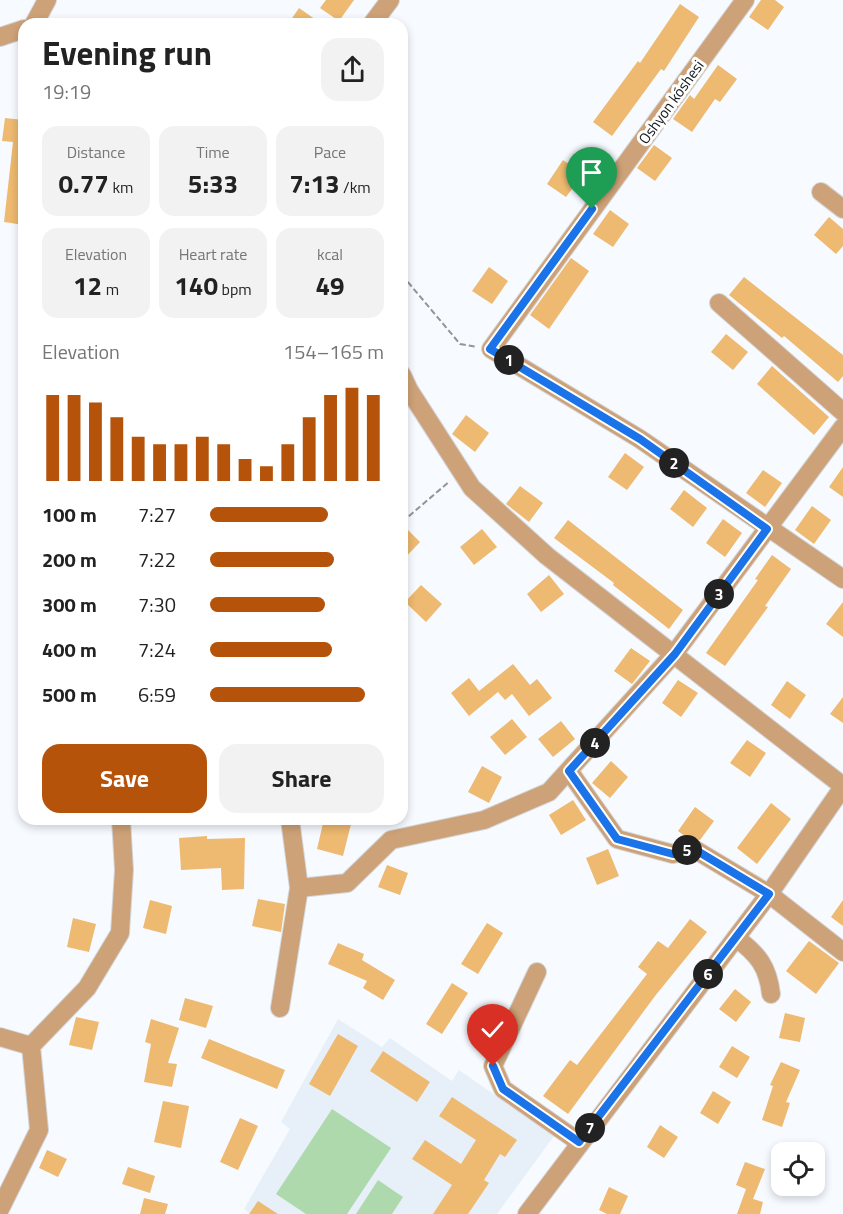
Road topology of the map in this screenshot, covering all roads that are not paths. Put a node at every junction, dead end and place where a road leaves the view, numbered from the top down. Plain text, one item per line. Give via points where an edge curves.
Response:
1 (47, 0) edge
2 (390, 0) edge
3 (745, 0) edge
4 (37, 18) edge
5 (376, 18) edge
6 (18, 31) edge
7 (0, 37) edge
8 (821, 192) dead end
9 (843, 209) edge
10 (719, 303) dead end
11 (408, 388) edge
12 (843, 412) edge
13 (843, 427) edge
14 (767, 529) junction
15 (843, 579) edge
16 (675, 654) junction
17 (569, 771) junction
18 (843, 787) edge
19 (121, 825) edge
20 (291, 825) edge
21 (299, 888) junction
22 (769, 894) junction
23 (736, 938) junction
24 (843, 952) edge
25 (537, 972) dead end
26 (771, 994) dead end
27 (280, 1008) dead end
28 (0, 1037) edge
29 (31, 1046) junction
30 (579, 1142) junction
31 (0, 1209) edge
32 (526, 1214) edge

1 - 4 street
2 - 5 street
3 - 14 street, Oshyon kóshesi via 490,349 640,439
6 - 7 street
8 - 9 street
10 - 12 street
11 - 16 street via 472,488 548,556
13 - 14 street
14 - 15 street
14 - 16 street
16 - 17 street
16 - 18 street
17 - 21 street via 549,792 484,820 391,840 347,883
17 - 22 street via 617,839 673,854 694,849
18 - 22 street
19 - 29 street via 124,870 120,933 87,988
20 - 21 street
21 - 27 street
22 - 23 street
22 - 24 street
23 - 26 street via 749,947 769,972
23 - 30 street
25 - 30 street via 493,1066 503,1089
28 - 29 street
29 - 31 street via 39,1130
30 - 32 street

